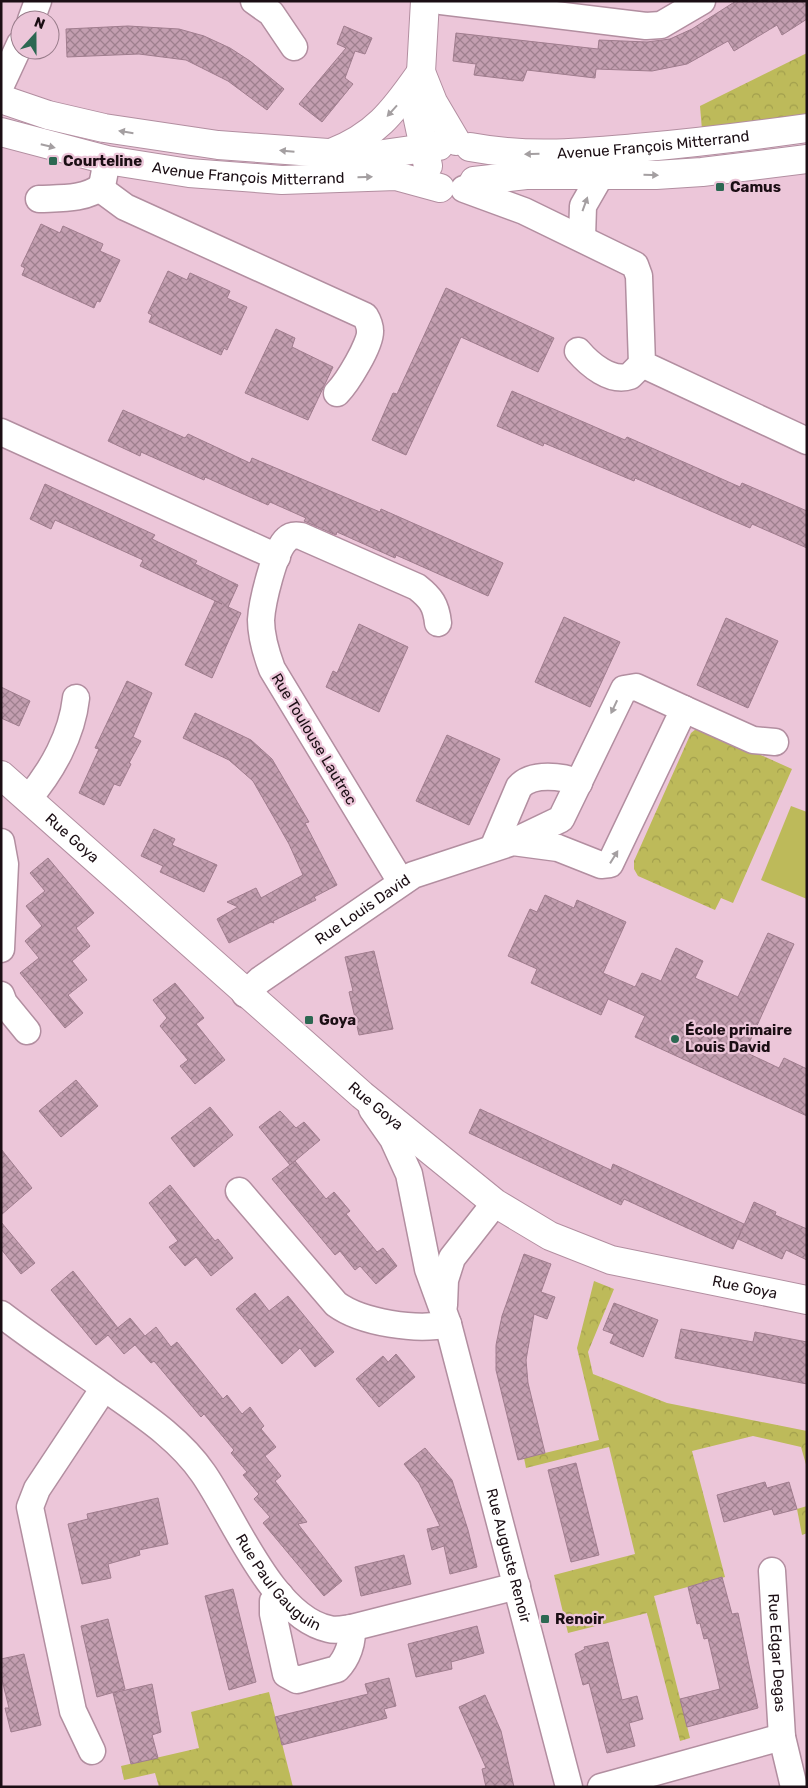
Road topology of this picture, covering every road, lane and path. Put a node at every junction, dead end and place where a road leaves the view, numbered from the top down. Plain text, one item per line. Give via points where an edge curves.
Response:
1 (254, 1) edge
2 (425, 1) edge
3 (441, 1) edge
4 (702, 1) edge
5 (294, 46) dead end
6 (12, 60) edge
7 (421, 72) junction
8 (1, 84) edge
9 (1, 99) edge
10 (807, 128) edge
11 (1, 132) edge
12 (327, 154) junction
13 (807, 159) edge
14 (107, 160) junction
15 (456, 165) junction
16 (602, 173) junction
17 (102, 186) junction
18 (39, 199) dead end
19 (582, 238) junction
20 (578, 351) dead end
21 (642, 364) junction
22 (337, 393) dead end
23 (1, 432) edge
24 (807, 440) edge
25 (277, 557) junction
26 (438, 623) dead end
27 (76, 698) dead end
28 (684, 709) junction
29 (775, 742) dead end
30 (579, 783) junction
31 (11, 790) edge
32 (1, 842) edge
33 (503, 845) junction
34 (401, 882) junction
35 (1, 950) edge
36 (245, 994) junction
37 (1, 995) edge
38 (27, 1031) dead end
39 (362, 1095) junction
40 (433, 1154) junction
41 (409, 1174) junction
42 (239, 1191) dead end
43 (413, 1201) junction
44 (495, 1203) junction
45 (471, 1232) junction
46 (807, 1300) edge
47 (1, 1314) edge
48 (446, 1317) junction
49 (104, 1388) junction
50 (772, 1571) dead end
51 (517, 1586) junction
52 (280, 1595) junction
53 (351, 1628) junction
54 (782, 1737) junction
55 (92, 1751) dead end
56 (569, 1787) edge
57 (601, 1787) edge
58 (794, 1787) edge

1 - 5 street via 271,14
2 - 7 street
3 - 4 street via 646,26 662,25
6 - 8 street
7 -> 12 street via 402,99 366,136
7 - 15 street via 416,110
12 -> 9 street, Avenue François Mitterrand via 218,145 104,128 48,115
10 -> 15 street, Avenue François Mitterrand via 710,141 523,155
11 -> 14 street, Avenue François Mitterrand
12 - 15 street, Avenue François Mitterrand
16 -> 13 street, Avenue François Mitterrand via 656,175 702,172
14 -> 15 street, Avenue François Mitterrand via 189,173 282,180 396,176
14 - 17 street
15 - 16 street, Avenue François Mitterrand via 526,175
15 - 19 street via 524,211
19 -> 16 street via 583,206
17 - 18 street via 79,197
17 - 22 street via 106,194 125,207 365,316 371,333 351,376
19 - 21 street via 628,260 638,270
20 - 21 street via 596,367 615,377 630,376
21 - 24 street
23 - 25 street
25 - 26 street, Rue Toulouse Lautrec via 285,540 301,536 417,588 429,597 436,608
25 - 34 street, Rue Toulouse Lautrec via 266,588 261,619 264,646 272,669
27 - 31 street via 74,717 47,777
28 - 29 street, Rue Louis David via 753,740
28 -> 30 street, Rue Louis David via 638,678 621,692
33 -> 28 street, Rue Louis David via 558,848 601,865 610,864
30 - 33 street, Rue Louis David via 561,819
30 - 33 street via 570,779 536,777 526,780 519,787
31 - 36 street, Rue Goya
32 - 35 street via 5,864
33 - 34 street, Rue Louis David via 413,874
34 - 36 street, Rue Louis David via 260,980
36 - 39 street, Rue Goya
37 - 38 street
39 - 40 street, Rue Goya
39 - 41 street via 393,1139
40 - 41 street via 417,1158
40 - 44 street, Rue Goya
41 - 43 street
42 - 48 street via 347,1313 421,1328
43 - 45 street via 437,1242 449,1244
43 - 48 street via 428,1269
44 - 45 street
44 - 46 street, Rue Goya via 550,1236 611,1260
45 - 48 street via 447,1270
47 - 49 street, Rue Paul Gauguin
48 - 51 street, Rue Auguste Renoir
49 - 52 street, Rue Paul Gauguin via 159,1428 189,1456
49 - 55 street via 37,1489 30,1507 73,1711
50 - 54 street, Rue Edgar Degas
51 - 53 street, Rue Paul Gauguin
51 - 56 street, Rue Auguste Renoir
52 - 53 street, Rue Paul Gauguin via 320,1627 333,1630
52 - 53 street via 272,1607 286,1674 291,1678 297,1680 337,1669 353,1638
54 - 57 street
54 - 58 street, Rue Edgar Degas

